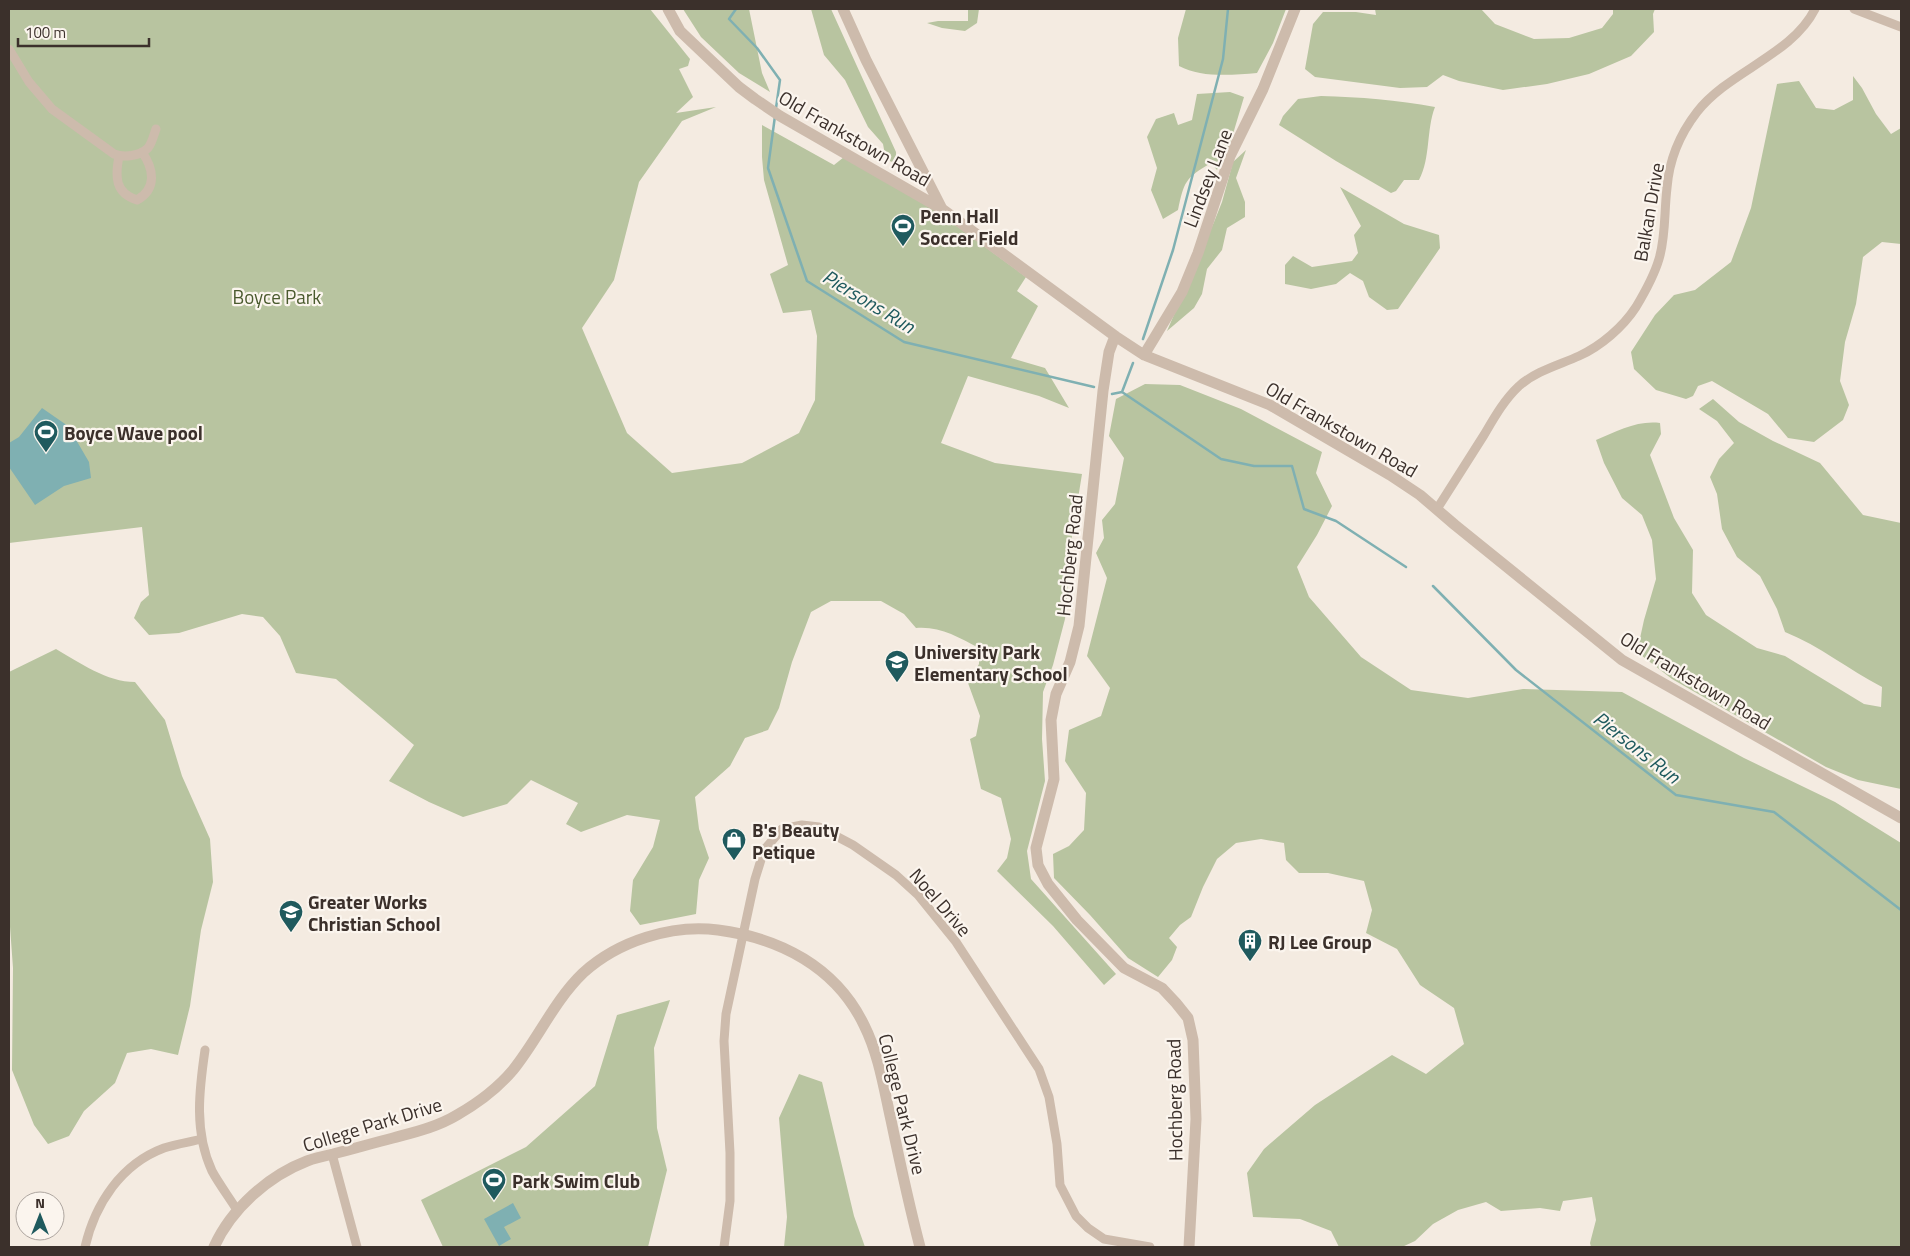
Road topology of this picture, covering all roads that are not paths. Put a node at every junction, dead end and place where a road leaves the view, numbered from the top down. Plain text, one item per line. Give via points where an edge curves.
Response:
1 (668, 9) edge
2 (843, 9) edge
3 (1295, 9) edge
4 (1815, 9) edge
5 (1854, 9) edge
6 (1901, 26) edge
7 (9, 49) edge
8 (156, 129) dead end
9 (142, 152) junction
10 (119, 156) junction
11 (942, 209) junction
12 (1115, 336) junction
13 (1144, 355) junction
14 (1438, 509) junction
15 (1901, 818) edge
16 (744, 934) junction
17 (205, 1050) dead end
18 (202, 1139) junction
19 (332, 1154) junction
20 (237, 1210) junction
21 (85, 1247) edge
22 (214, 1247) edge
23 (357, 1247) edge
24 (724, 1247) edge
25 (920, 1247) edge
26 (1150, 1247) edge
27 (1189, 1247) edge

1 - 11 street, Old Frankstown Road via 680,31 739,87 775,113
2 - 11 street
3 - 13 street, Lindsey Lane via 1263,89 1230,156 1182,292
4 - 14 street, Balkan Drive via 1802,28 1786,42 1710,97 1682,133 1666,189 1666,222 1660,259 1634,309 1596,347 1532,376 1518,386 1503,404
5 - 6 street
7 - 10 street via 29,82 52,109
8 - 9 street via 149,147
9 - 10 street
9 - 10 street via 151,172 151,188 146,196 137,200 121,192
11 - 12 street, Old Frankstown Road
12 - 13 street, Old Frankstown Road
12 - 27 street, Hochberg Road via 1103,391 1079,626 1070,662 1056,694 1051,720 1054,779 1036,848 1038,865 1048,884 1078,920 1124,968 1162,988 1188,1018 1194,1040 1196,1110
13 - 14 street, Old Frankstown Road via 1270,405 1390,475
14 - 15 street, Old Frankstown Road via 1622,660
16 - 19 street, College Park Drive via 705,929 670,931 619,949 584,973 567,992 514,1069 478,1103 429,1128
16 - 24 street, Noel Drive via 726,1014 724,1041 730,1201
16 - 25 street, College Park Drive via 777,944 822,972 846,998 864,1025 884,1087
16 - 26 street, Noel Drive via 764,850 782,829 802,825 818,827 853,845 896,874 918,895 956,942 1039,1069 1049,1096 1060,1185 1076,1216 1104,1240
17 - 18 street via 199,1089
18 - 20 street via 212,1171
18 - 21 street via 164,1148 117,1180 96,1212
19 - 20 street, College Park Drive via 307,1161 283,1174
19 - 23 street
20 - 22 street, College Park Drive

